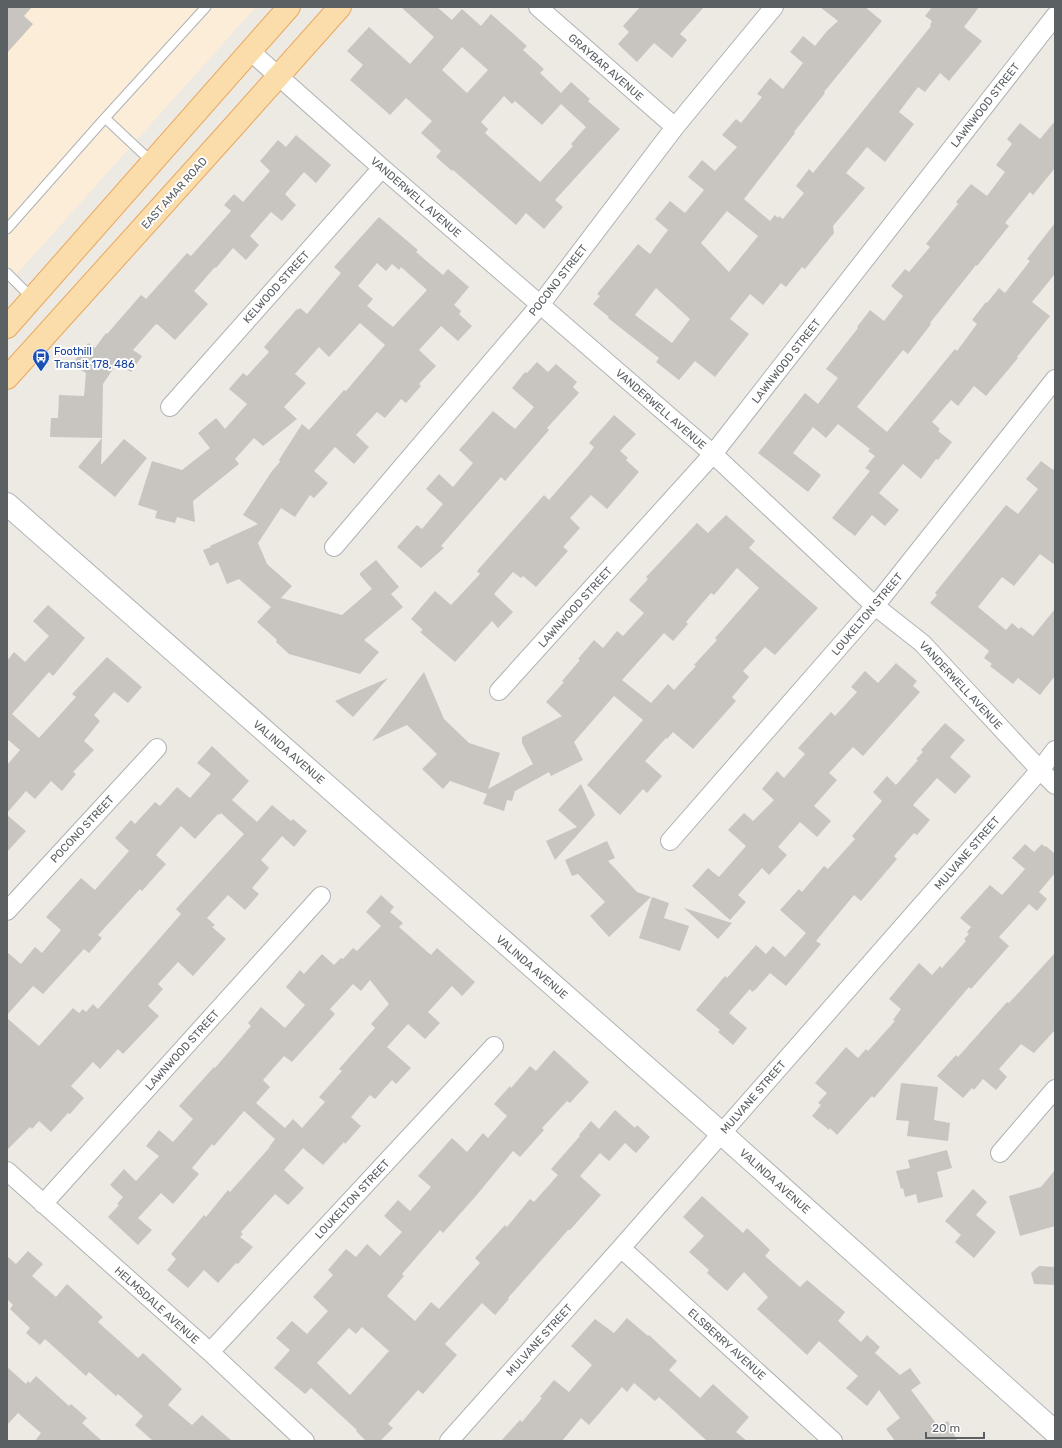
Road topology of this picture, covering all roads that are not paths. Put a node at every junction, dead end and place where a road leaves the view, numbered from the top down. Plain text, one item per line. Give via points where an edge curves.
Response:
1 (206, 7) edge
2 (289, 7) edge
3 (340, 7) edge
4 (538, 7) edge
5 (774, 7) edge
6 (1055, 16) edge
7 (250, 50) junction
8 (279, 76) junction
9 (105, 118) junction
10 (675, 127) junction
11 (152, 162) junction
12 (382, 168) junction
13 (7, 229) edge
14 (7, 273) edge
15 (32, 298) junction
16 (540, 304) junction
17 (7, 327) edge
18 (7, 378) edge
19 (1055, 379) edge
20 (170, 407) dead end
21 (713, 454) junction
22 (7, 504) edge
23 (334, 547) dead end
24 (875, 606) junction
25 (499, 691) dead end
26 (157, 748) dead end
27 (1055, 750) edge
28 (1040, 770) junction
29 (1055, 785) edge
30 (670, 841) dead end
31 (321, 896) dead end
32 (7, 911) edge
33 (494, 1046) dead end
34 (1055, 1089) edge
35 (721, 1133) junction
36 (1000, 1153) dead end
37 (7, 1171) edge
38 (43, 1204) junction
39 (621, 1248) junction
40 (210, 1352) junction
41 (1055, 1432) edge
42 (305, 1441) edge
43 (449, 1441) edge
44 (833, 1441) edge

1 - 9 lane
2 - 7 main road
3 - 8 main road, EAST AMAR ROAD
4 - 10 street, GRAYBAR AVENUE
5 - 10 street, POCONO STREET
6 - 21 street, LAWNWOOD STREET
7 - 8 street, VANDERWELL AVENUE
7 - 11 main road
8 - 12 street, VANDERWELL AVENUE
8 - 18 main road, EAST AMAR ROAD
9 - 11 lane
9 - 13 lane
10 - 16 street, POCONO STREET
11 - 15 main road
12 - 16 street, VANDERWELL AVENUE
12 - 20 street, KELWOOD STREET
14 - 15 lane
15 - 17 main road
16 - 21 street, VANDERWELL AVENUE
16 - 23 street, POCONO STREET
19 - 24 street, LOUKELTON STREET
21 - 24 street, VANDERWELL AVENUE
21 - 25 street, LAWNWOOD STREET
22 - 35 main road, VALINDA AVENUE
24 - 28 street, VANDERWELL AVENUE via 922,643
24 - 30 street, LOUKELTON STREET
26 - 32 street, POCONO STREET
27 - 28 street, MULVANE STREET
28 - 29 street, VANDERWELL AVENUE
28 - 35 street, MULVANE STREET
31 - 38 street, LAWNWOOD STREET
33 - 40 street, LOUKELTON STREET
34 - 36 street
35 - 39 street, MULVANE STREET
35 - 41 main road, VALINDA AVENUE
37 - 38 street, HELMSDALE AVENUE
38 - 40 street, HELMSDALE AVENUE
39 - 43 street, MULVANE STREET
39 - 44 street, ELSBERRY AVENUE
40 - 42 street, HELMSDALE AVENUE

